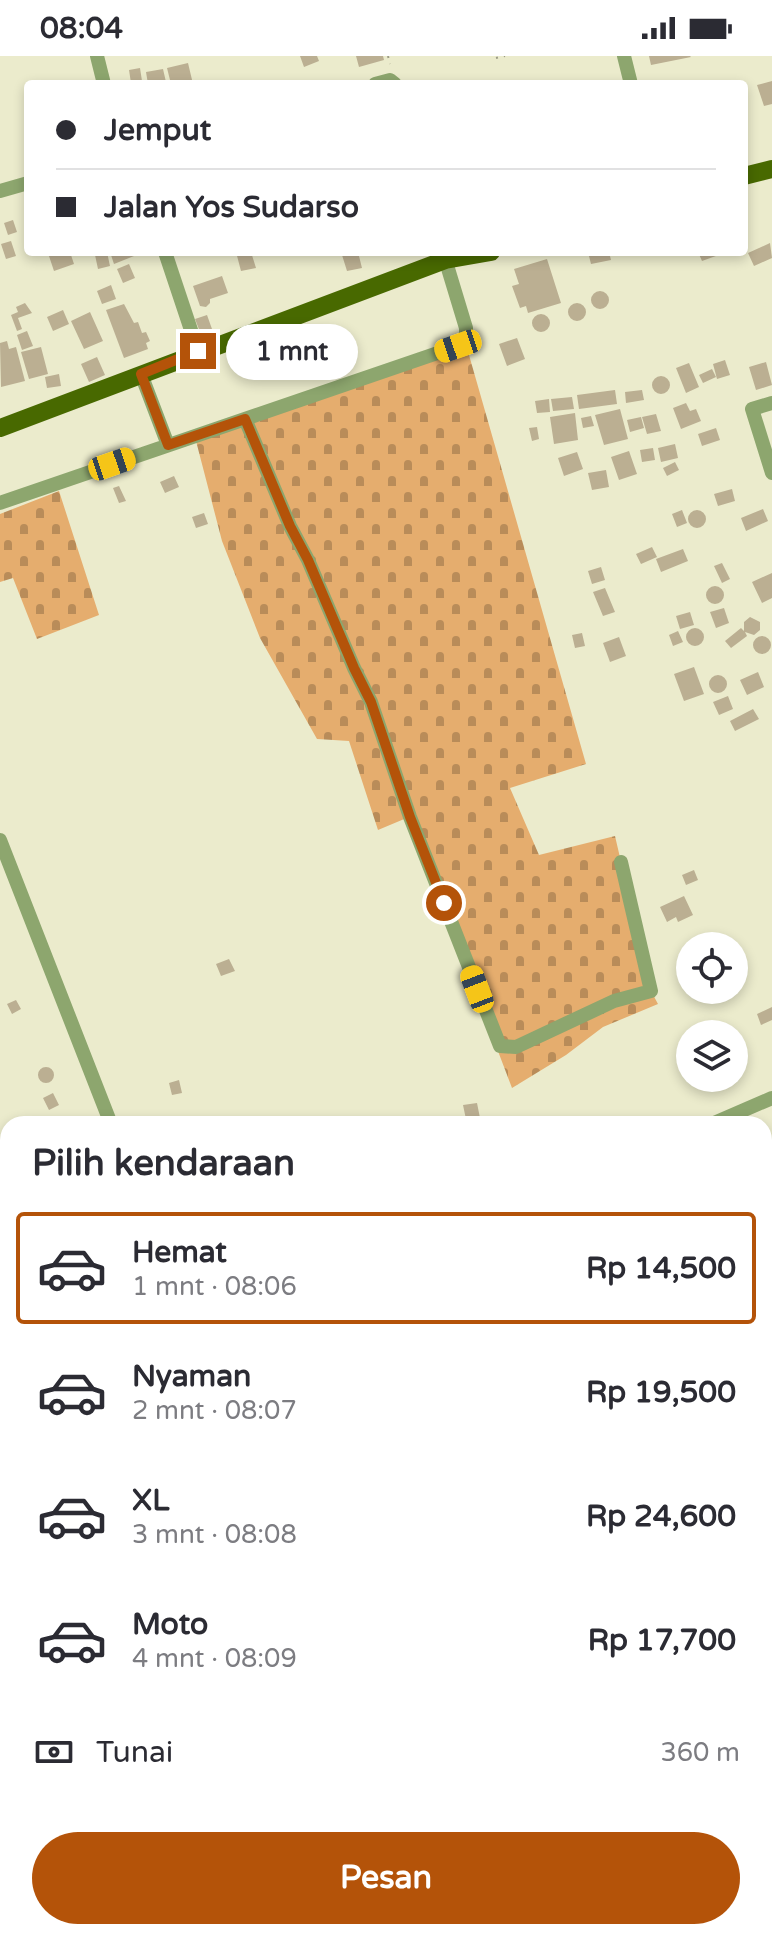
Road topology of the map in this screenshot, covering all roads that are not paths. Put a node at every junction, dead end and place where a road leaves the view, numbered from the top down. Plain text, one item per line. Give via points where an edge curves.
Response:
1 (97, 56) edge
2 (624, 56) edge
3 (103, 80) edge
4 (630, 80) edge
5 (772, 169) edge
6 (748, 175) edge
7 (24, 184) edge
8 (0, 191) edge
9 (166, 256) edge
10 (444, 256) edge
11 (480, 256) edge
12 (198, 351) junction
13 (141, 374) junction
14 (772, 403) edge
15 (245, 419) junction
16 (0, 428) edge
17 (168, 445) junction
18 (772, 473) edge
19 (0, 503) edge
20 (0, 840) edge
21 (621, 862) dead end
22 (772, 1098) edge
23 (108, 1116) edge
24 (730, 1116) edge

1 - 3 street
2 - 4 street
5 - 6 main road
7 - 8 street
9 - 12 street
10 - 11 main road
10 - 12 main road
10 - 15 street via 466,328 463,343
12 - 13 main road
13 - 16 main road
13 - 17 street
14 - 18 street via 752,409
15 - 17 street
15 - 21 street via 371,702 500,1046 516,1047 614,1001 651,991
17 - 19 street
20 - 23 street
22 - 24 street

